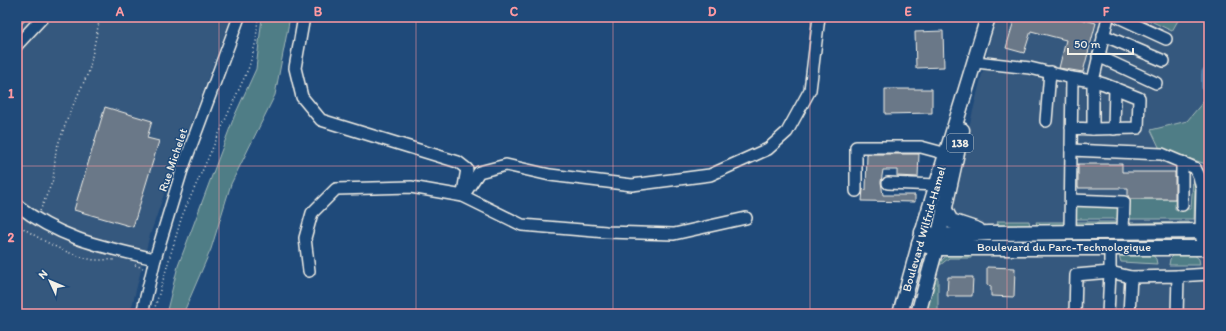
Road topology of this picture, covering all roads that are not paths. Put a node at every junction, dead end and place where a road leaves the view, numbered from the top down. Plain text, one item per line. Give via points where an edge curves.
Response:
1 (43, 17) edge
2 (239, 17) edge
3 (304, 17) edge
4 (819, 17) edge
5 (988, 17) edge
6 (1108, 17) edge
7 (1118, 17) edge
8 (1103, 35) junction
9 (1166, 39) dead end
10 (17, 45) edge
11 (1098, 56) junction
12 (1164, 61) dead end
13 (976, 62) junction
14 (1050, 72) junction
15 (971, 76) junction
16 (1072, 78) junction
17 (1093, 81) junction
18 (1156, 83) dead end
19 (1115, 88) junction
20 (1046, 121) dead end
21 (1071, 128) junction
22 (1093, 129) junction
23 (1114, 129) junction
24 (1071, 150) junction
25 (947, 154) junction
26 (1182, 162) junction
27 (888, 183) dead end
28 (937, 185) junction
29 (856, 191) dead end
30 (463, 196) junction
31 (1206, 197) edge
32 (1071, 200) junction
33 (17, 205) edge
34 (1182, 205) dead end
35 (944, 208) junction
36 (746, 218) dead end
37 (1123, 231) junction
38 (1205, 231) edge
39 (1070, 232) junction
40 (988, 233) junction
41 (920, 238) junction
42 (937, 242) junction
43 (1110, 247) junction
44 (1206, 248) edge
45 (154, 264) junction
46 (308, 271) dead end
47 (1110, 272) junction
48 (1209, 274) edge
49 (1178, 276) junction
50 (1131, 277) junction
51 (142, 314) edge
52 (900, 314) edge
53 (918, 314) edge
54 (1075, 314) edge
55 (1108, 314) edge
56 (1129, 314) edge
57 (1177, 314) edge

1 - 10 street
2 - 45 street, Rue Michelet via 182,170
3 - 30 street via 295,68 302,97 321,120 458,162 467,169
4 - 30 street via 810,90 787,132 768,149 710,175 632,186 550,175 506,165 479,172
5 - 13 main road, Boulevard Wilfrid-Hamel / 138
6 - 8 street
7 - 9 street
8 - 11 street
8 - 12 street
11 - 17 street
11 - 18 street
13 - 14 street
13 - 15 main road, Boulevard Wilfrid-Hamel / 138
14 - 16 street
14 - 20 street
15 - 25 main road, Boulevard Wilfrid-Hamel / 138
15 - 35 main road, Boulevard Wilfrid-Hamel / 138 via 960,144
16 - 17 street
16 - 21 street
17 - 19 street
17 - 22 street
19 - 23 street
19 - 23 street via 1139,98 1138,128
21 - 22 street
21 - 24 street
22 - 23 street
24 - 26 street via 1162,154
24 - 32 street
25 - 28 main road, Boulevard Wilfrid-Hamel / 138
25 - 29 street via 920,147 856,147
26 - 31 street via 1194,168
26 - 34 street
27 - 28 street
28 - 41 main road, Boulevard Wilfrid-Hamel / 138
30 - 36 street via 522,225 606,232 674,234
30 - 46 street via 411,187 336,189 312,212 305,238
31 - 38 street
32 - 37 street via 1124,202
32 - 39 street
33 - 45 street via 37,220 69,236
35 - 40 main road, Boulevard du Parc-Technologique via 952,221
35 - 42 main road, Boulevard Wilfrid-Hamel / 138
37 - 38 main road, Boulevard du Parc-Technologique
37 - 39 main road, Boulevard du Parc-Technologique
38 - 44 street
39 - 40 main road, Boulevard du Parc-Technologique
40 - 42 main road, Boulevard du Parc-Technologique
41 - 42 main road, Boulevard du Parc-Technologique
41 - 52 main road, Boulevard Wilfrid-Hamel / 138
42 - 43 main road, Boulevard du Parc-Technologique
42 - 53 main road, Boulevard Wilfrid-Hamel / 138
43 - 44 main road, Boulevard du Parc-Technologique
43 - 47 street
45 - 51 street, Rue Michelet
47 - 50 street
47 - 54 street via 1076,275
47 - 55 street
48 - 49 street
49 - 50 street
49 - 57 street
50 - 56 street

